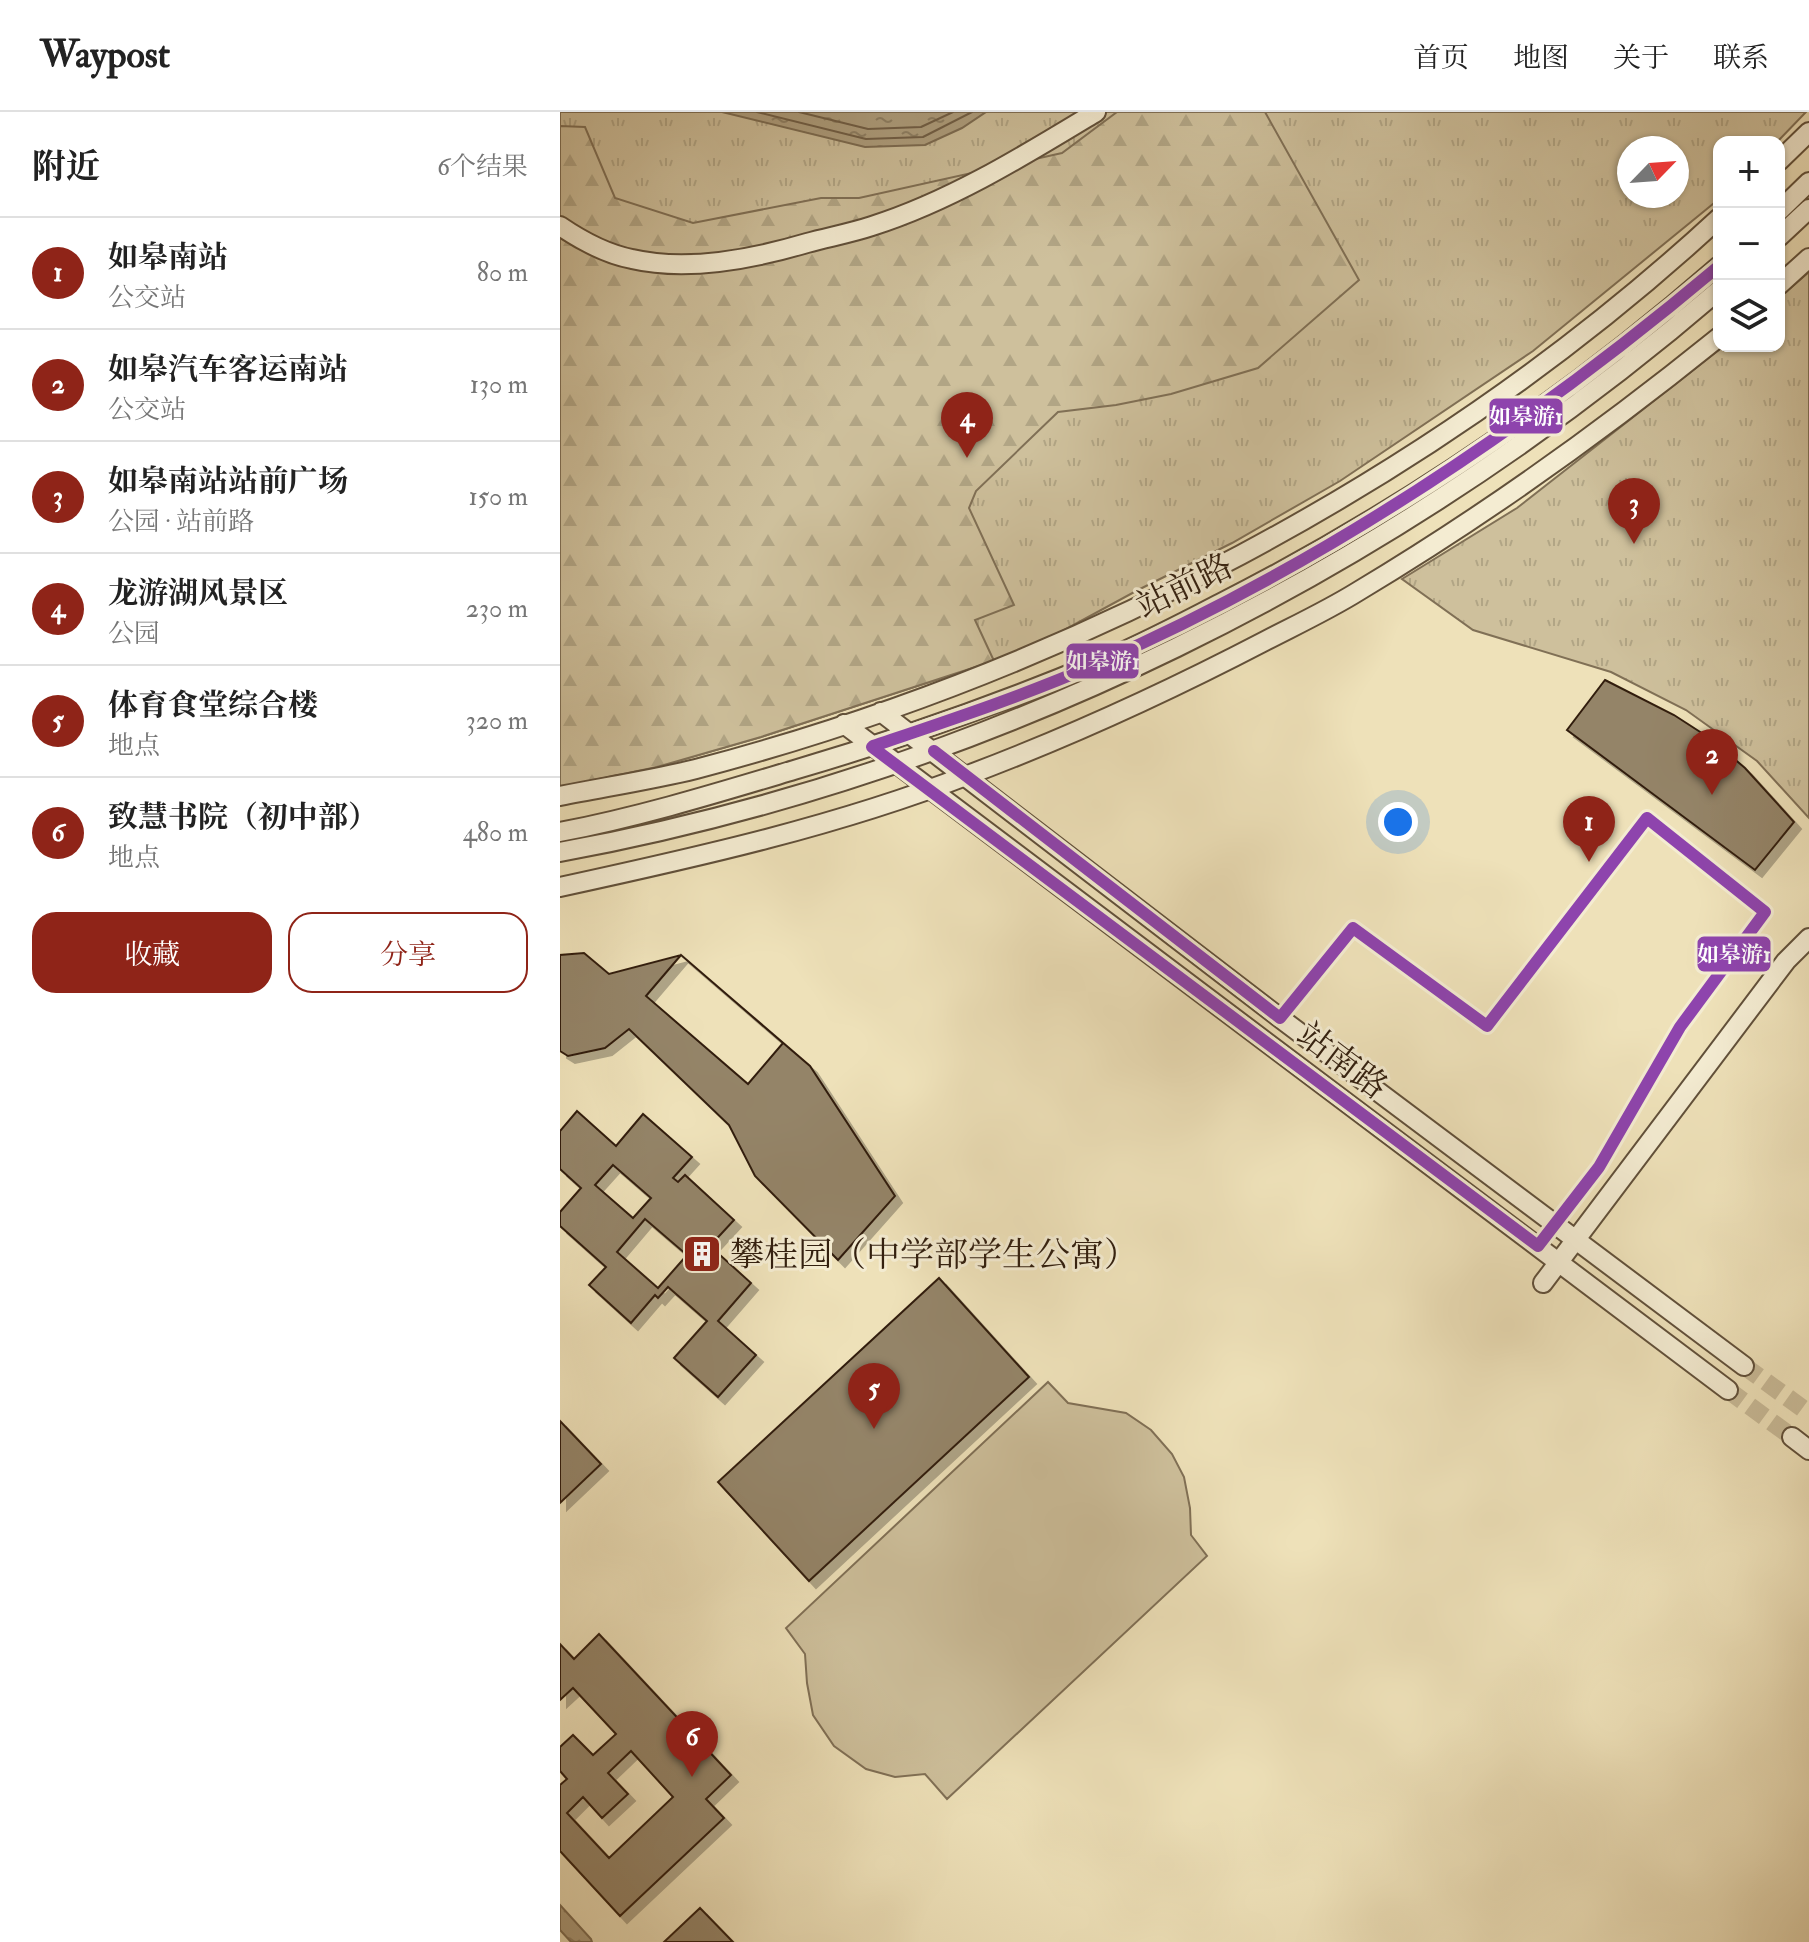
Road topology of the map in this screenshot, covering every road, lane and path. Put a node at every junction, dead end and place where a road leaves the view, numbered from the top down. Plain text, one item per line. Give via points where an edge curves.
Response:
1 (1096, 112) edge
2 (1809, 132) edge
3 (1785, 155) edge
4 (1809, 182) edge
5 (1782, 208) edge
6 (1809, 209) edge
7 (1713, 223) edge
8 (560, 226) edge
9 (1785, 231) edge
10 (1809, 258) edge
11 (1713, 271) edge
12 (1785, 280) edge
13 (1713, 295) edge
14 (1713, 342) edge
15 (881, 712) junction
16 (844, 724) junction
17 (909, 733) junction
18 (872, 747) junction
19 (934, 751) junction
20 (895, 765) junction
21 (967, 776) junction
22 (927, 789) junction
23 (560, 796) edge
24 (560, 832) edge
25 (560, 852) edge
26 (560, 887) edge
27 (1809, 920) edge
28 (1809, 938) edge
29 (1786, 961) junction
30 (1577, 1240) junction
31 (1559, 1262) junction
32 (1543, 1283) dead end
33 (1744, 1366) tunnel mouth
34 (1728, 1390) tunnel mouth
35 (1792, 1437) tunnel mouth
36 (1809, 1450) edge

1 - 8 street via 930,203 873,226 767,254 657,263 604,250
2 - 3 street
4 - 5 street
6 - 9 street
7 - 15 street via 1628,299 1521,379 1307,519 1188,582 1026,656
10 - 12 street
11 - 17 street, 站前路 via 1607,358 1384,514 1288,569 1098,663
13 - 19 street, 站前路 via 1572,408 1392,531 1123,674
14 - 21 street via 1512,494 1355,594 1198,676
15 - 16 street
15 - 17 street, 站南路
16 - 18 street, 站南路
16 - 23 street via 694,769
17 - 18 street, 站前路
17 - 19 street, 站南路
18 - 20 street, 站南路
18 - 24 street, 站前路
19 - 20 street, 站前路
19 - 21 street, 站南路
20 - 22 street, 站南路
20 - 25 street, 站前路 via 738,813
21 - 22 street
21 - 30 street, 站南路
22 - 26 street via 720,852
22 - 31 street, 站南路
27 - 29 street
28 - 29 street
29 - 30 street
30 - 31 street
30 - 33 street, 站南路
31 - 32 street
31 - 34 street, 站南路
35 - 36 street

